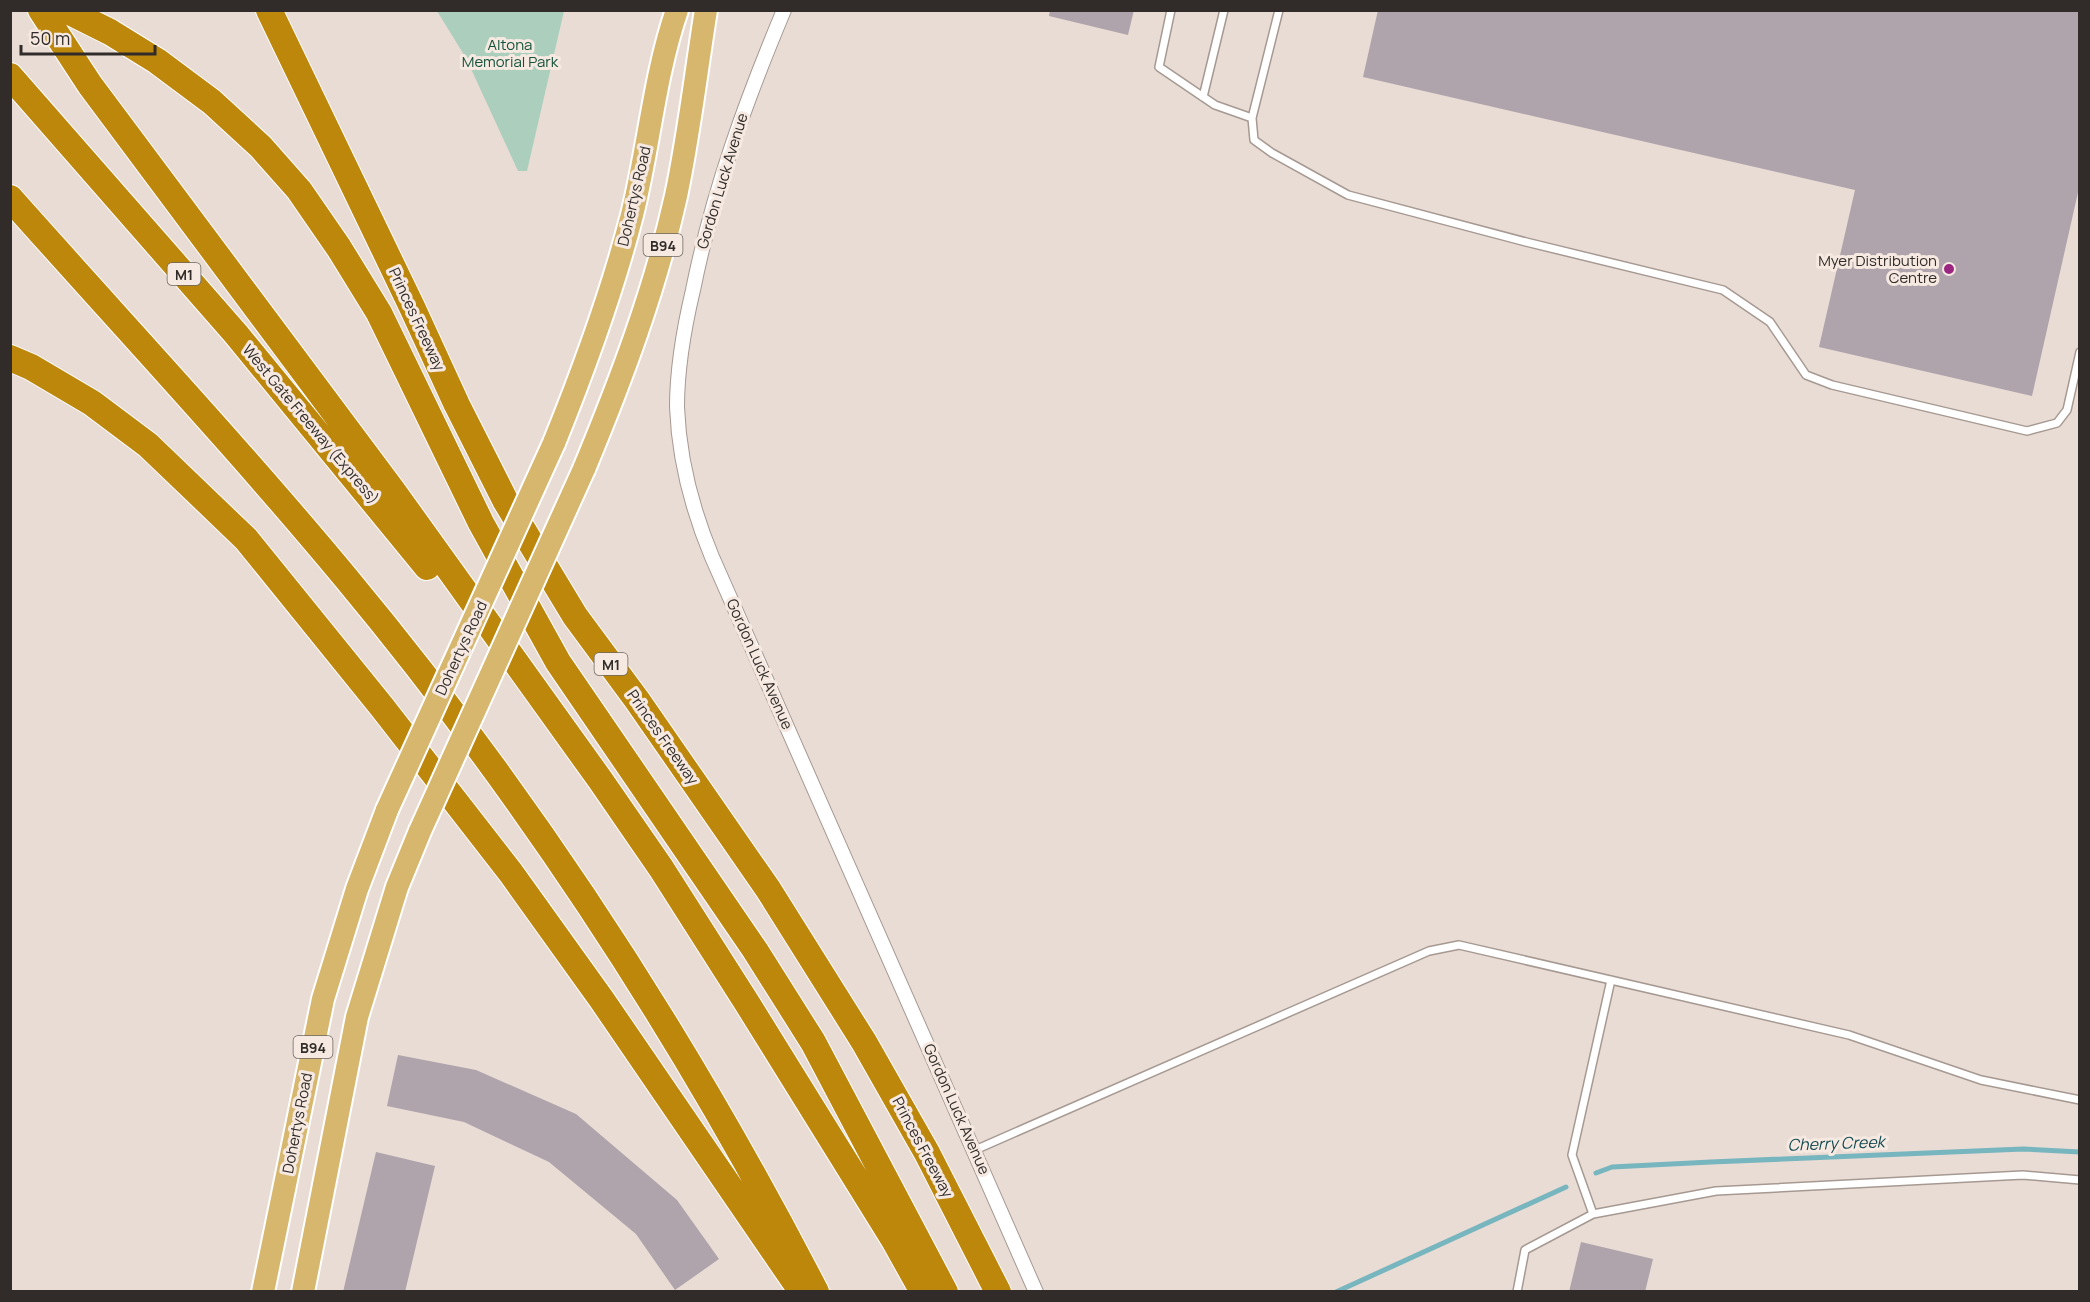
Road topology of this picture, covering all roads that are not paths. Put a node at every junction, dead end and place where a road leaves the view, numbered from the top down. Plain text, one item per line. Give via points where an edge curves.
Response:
1 (41, 10) edge
2 (66, 10) edge
3 (269, 10) edge
4 (676, 10) edge
5 (706, 10) edge
6 (784, 10) edge
7 (1171, 10) edge
8 (1224, 10) edge
9 (1279, 10) edge
10 (10, 76) edge
11 (1203, 97) junction
12 (1252, 118) junction
13 (10, 198) edge
14 (2079, 352) edge
15 (10, 358) edge
16 (601, 781) junction
17 (1611, 980) junction
18 (2079, 1100) edge
19 (975, 1150) junction
20 (2079, 1180) edge
21 (1593, 1214) junction
22 (263, 1292) edge
23 (303, 1292) edge
24 (801, 1292) edge
25 (816, 1292) edge
26 (923, 1292) edge
27 (945, 1292) edge
28 (998, 1292) edge
29 (1036, 1292) edge
30 (1517, 1292) edge

1 - 16 highway via 90,85 393,491
2 - 27 highway via 157,61 212,102 261,147 298,190 339,248 379,313 481,523 558,662 749,940 807,1033
3 - 28 highway, Princes Freeway / M1 via 505,500 574,616 768,889 864,1042
4 - 22 main road, Dohertys Road / B94, bridge via 662,56 625,239 595,336 554,443 387,810 350,912 322,999
5 - 23 main road, B94, bridge via 686,148 638,329 584,469 420,831 373,960 357,1017
6 - 19 street, Gordon Luck Avenue via 746,103 703,244 680,363 677,408 682,456 693,506 712,556
7 - 11 lane via 1159,67
8 - 11 lane
9 - 12 lane
10 - 16 highway, West Gate Freeway (Express) / M1 via 236,334
11 - 12 lane
12 - 14 lane via 1254,140 1348,195 1723,290 1770,322 1806,375 1832,385 2027,431 2057,423 2067,411
13 - 25 highway via 347,579 496,772 597,917 685,1054
15 - 24 highway via 92,403 139,438 246,539 511,873
16 - 26 highway, M1 via 747,1003
17 - 18 lane via 1849,1035 1981,1080
17 - 19 lane via 1475,947 1445,946
17 - 21 lane via 1572,1155
19 - 29 street, Gordon Luck Avenue
20 - 21 lane via 2023,1175 1716,1191
21 - 30 lane via 1525,1250

